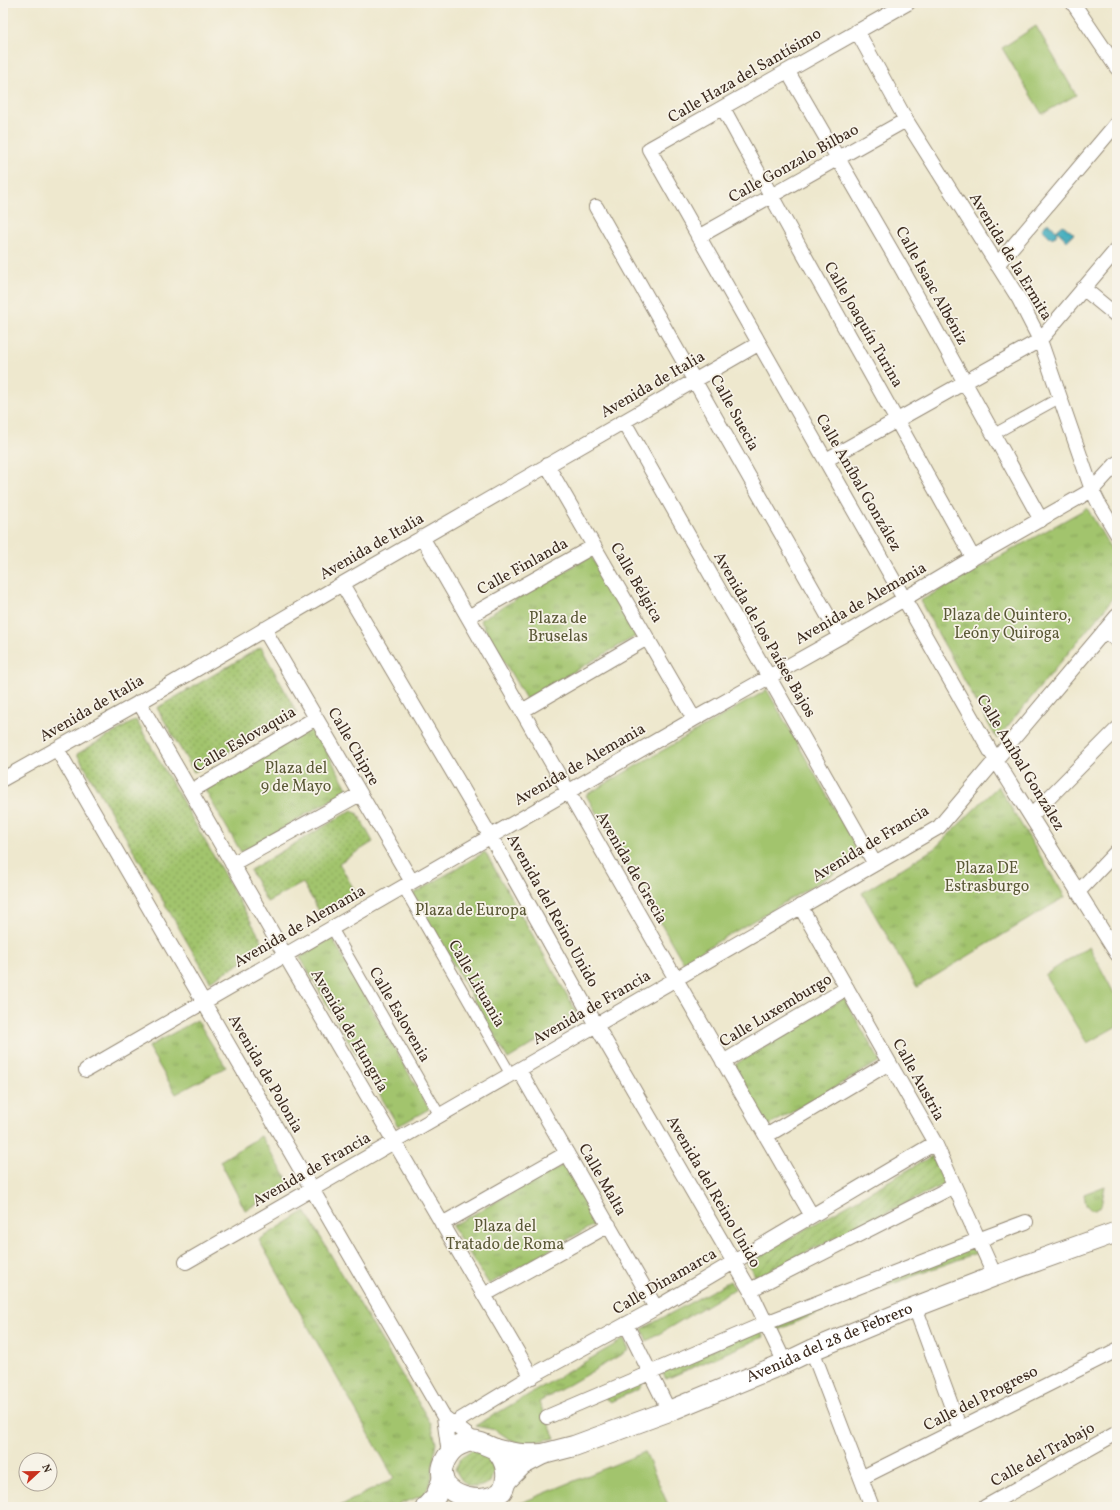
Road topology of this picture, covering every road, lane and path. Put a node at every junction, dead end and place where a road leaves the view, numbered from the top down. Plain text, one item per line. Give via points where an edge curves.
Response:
1 (908, 3) edge
2 (1073, 3) edge
3 (857, 31) junction
4 (1117, 68) edge
5 (788, 72) junction
6 (723, 108) junction
7 (906, 120) junction
8 (1117, 123) edge
9 (649, 149) joint
10 (838, 159) junction
11 (771, 197) junction
12 (596, 207) dead end
13 (698, 237) junction
14 (1117, 249) edge
15 (997, 265) junction
16 (1083, 288) junction
17 (1117, 316) edge
18 (1040, 340) junction
19 (758, 344) junction
20 (696, 380) junction
21 (964, 382) junction
22 (1061, 397) junction
23 (897, 420) junction
24 (624, 422) junction
25 (994, 434) junction
26 (826, 460) junction
27 (1117, 463) edge
28 (548, 465) junction
29 (1092, 490) junction
30 (1040, 520) junction
31 (1117, 534) edge
32 (422, 537) junction
33 (594, 546) junction
34 (973, 558) junction
35 (342, 584) junction
36 (905, 599) junction
37 (1117, 616) edge
38 (468, 617) junction
39 (264, 629) junction
40 (1104, 632) junction
41 (840, 637) junction
42 (648, 638) junction
43 (1117, 640) edge
44 (769, 676) junction
45 (140, 702) junction
46 (522, 711) junction
47 (316, 718) junction
48 (694, 719) junction
49 (1117, 729) edge
50 (57, 749) junction
51 (995, 759) junction
52 (3, 779) edge
53 (191, 791) junction
54 (568, 792) junction
55 (360, 794) junction
56 (1031, 816) junction
57 (491, 837) junction
58 (1117, 851) edge
59 (232, 864) junction
60 (875, 864) junction
61 (407, 884) junction
62 (1079, 891) junction
63 (800, 906) junction
64 (332, 928) junction
65 (1117, 954) edge
66 (285, 955) junction
67 (676, 980) junction
68 (847, 988) junction
69 (204, 1003) junction
70 (596, 1025) junction
71 (723, 1062) junction
72 (889, 1063) junction
73 (86, 1070) dead end
74 (515, 1073) junction
75 (440, 1116) junction
76 (766, 1136) junction
77 (394, 1142) junction
78 (934, 1144) junction
79 (567, 1153) junction
80 (954, 1186) junction
81 (313, 1189) junction
82 (812, 1216) junction
83 (1026, 1222) dead end
84 (442, 1224) junction
85 (609, 1225) junction
86 (1117, 1232) edge
87 (978, 1240) junction
88 (186, 1262) dead end
89 (733, 1262) junction
90 (995, 1276) junction
91 (750, 1290) junction
92 (484, 1295) junction
93 (915, 1307) junction
94 (656, 1308) junction
95 (766, 1323) junction
96 (626, 1324) junction
97 (812, 1350) junction
98 (1117, 1350) edge
99 (785, 1363) junction
100 (650, 1373) junction
101 (532, 1377) junction
102 (668, 1410) junction
103 (547, 1417) dead end
104 (448, 1420) junction
105 (960, 1429) junction
106 (1117, 1433) edge
107 (475, 1441) junction
108 (495, 1449) junction
109 (449, 1454) junction
110 (543, 1454) junction
111 (443, 1478) junction
112 (861, 1478) junction
113 (508, 1484) junction
114 (462, 1506) edge
115 (426, 1507) edge
116 (872, 1507) edge
117 (985, 1507) edge

1 - 3 street, Calle Haza del Santísimo
2 - 4 street
3 - 5 street, Calle Haza del Santísimo
3 - 7 street, Avenida de la Ermita
5 - 6 street, Calle Haza del Santísimo
5 - 10 street, Calle Isaac Albéniz
6 - 9 street, Calle Haza del Santísimo
6 - 11 street, Calle Joaquín Turina
7 - 10 street, Calle Gonzalo Bilbao
7 - 15 street, Avenida de la Ermita
8 - 15 street
9 - 13 street, Calle Aníbal González
10 - 11 street, Calle Gonzalo Bilbao
10 - 21 street, Calle Isaac Albéniz
11 - 13 street, Calle Gonzalo Bilbao
11 - 23 street, Calle Joaquín Turina
12 - 20 street, Calle Suecia
13 - 19 street, Calle Aníbal González
14 - 16 street
15 - 18 street, Avenida de la Ermita via 1019,299
16 - 17 street
16 - 18 street
18 - 21 street
18 - 22 street, Avenida de la Ermita
19 - 20 street, Avenida de Italia
19 - 26 street, Calle Aníbal González
20 - 24 street, Avenida de Italia
20 - 41 street, Calle Suecia
21 - 23 street
21 - 25 street, Calle Isaac Albéniz
22 - 25 street
22 - 29 street, Avenida de la Ermita
23 - 26 street
23 - 34 street, Calle Joaquín Turina
24 - 28 street, Avenida de Italia
24 - 44 street, Avenida de los Países Bajos
25 - 30 street, Calle Isaac Albéniz
26 - 36 street, Calle Aníbal González
27 - 29 street, Avenida de Alemania
28 - 32 street, Avenida de Italia
28 - 33 street, Calle Bélgica
29 - 30 street, Avenida de Alemania
29 - 31 street, Avenida de la Ermita
30 - 34 street, Avenida de Alemania
32 - 35 street, Avenida de Italia
32 - 38 street, Avenida de Grecia
33 - 38 street, Calle Finlanda
33 - 42 street, Calle Bélgica
34 - 36 street, Avenida de Alemania
35 - 39 street, Avenida de Italia
35 - 57 street, Avenida del Reino Unido
36 - 41 street, Avenida de Alemania
36 - 51 street, Calle Aníbal González
37 - 40 street, Avenida de Francia
38 - 46 street, Avenida de Grecia
39 - 45 street, Avenida de Italia
39 - 47 street, Calle Chipre
40 - 43 street
40 - 51 street, Avenida de Francia
41 - 44 street, Avenida de Alemania
42 - 46 street
42 - 48 street, Calle Bélgica
44 - 48 street, Avenida de Alemania
44 - 60 street, Avenida de los Países Bajos
45 - 50 street, Avenida de Italia
45 - 53 street, Avenida de Hungría
46 - 54 street, Avenida de Grecia
47 - 53 street, Calle Eslovaquia
47 - 55 street, Calle Chipre
48 - 54 street, Avenida de Alemania
49 - 56 street
50 - 52 street, Avenida de Italia
50 - 69 street, Avenida de Polonia
51 - 56 street, Calle Aníbal González
51 - 60 street, Avenida de Francia via 939,827
53 - 59 street, Avenida de Hungría
54 - 57 street, Avenida de Alemania
54 - 67 street, Avenida de Grecia
55 - 59 street
55 - 61 street, Calle Chipre
56 - 62 street, Calle Aníbal González
57 - 61 street, Avenida de Alemania
57 - 70 street, Avenida del Reino Unido
58 - 62 street
59 - 66 street, Avenida de Hungría
60 - 63 street, Avenida de Francia
61 - 64 street, Avenida de Alemania
61 - 74 street, Calle Lituania
62 - 65 street, Calle Aníbal González
63 - 67 street, Avenida de Francia
63 - 68 street, Calle Austria
64 - 66 street, Avenida de Alemania
64 - 75 street, Calle Eslovenia
66 - 69 street, Avenida de Alemania
66 - 77 street, Avenida de Hungría
67 - 70 street, Avenida de Francia
67 - 71 street, Avenida de Grecia
68 - 71 street, Calle Luxemburgo
68 - 72 street, Calle Austria
69 - 73 street, Avenida de Alemania
69 - 81 street, Avenida de Polonia
70 - 74 street, Avenida de Francia
70 - 89 street, Avenida del Reino Unido
71 - 76 street, Avenida de Grecia
72 - 76 street
72 - 78 street, Calle Austria
74 - 75 street, Avenida de Francia
74 - 79 street, Calle Malta
75 - 77 street, Avenida de Francia
76 - 82 street, Avenida de Grecia
77 - 81 street, Avenida de Francia
77 - 84 street, Avenida de Hungría
78 - 80 street, Calle Austria
78 - 82 street, Calle Dinamarca
79 - 84 street
79 - 85 street, Calle Malta
80 - 87 street, Calle Austria
80 - 91 street
81 - 88 street, Avenida de Francia
81 - 104 street, Avenida de Polonia
82 - 89 street, Calle Dinamarca
83 - 87 street
84 - 92 street, Avenida de Hungría
85 - 92 street
85 - 94 street, Calle Malta
86 - 90 main road, Avenida del 28 de Febrero
87 - 90 street, Calle Austria
87 - 95 street
89 - 91 street, Avenida del Reino Unido
89 - 94 street, Calle Dinamarca
90 - 93 main road, Avenida del 28 de Febrero
91 - 95 street, Avenida del Reino Unido
92 - 101 street, Avenida de Hungría
93 - 97 main road, Avenida del 28 de Febrero
93 - 105 street
94 - 96 street, Calle Dinamarca
95 - 99 street, Avenida del Reino Unido
95 - 100 street
96 - 100 street
96 - 101 street, Calle Dinamarca
97 - 99 main road, Avenida del 28 de Febrero
97 - 112 street
98 - 105 street, Calle del Progreso
99 - 102 main road, Avenida del 28 de Febrero
100 - 102 street
100 - 103 street
101 - 104 street, Calle Dinamarca
102 - 110 main road, Avenida del 28 de Febrero via 574,1446
104 - 107 street, Avenida de Polonia
104 - 109 street, Avenida de Polonia
105 - 112 street, Calle del Progreso
106 - 117 street, Calle del Trabajo
107 - 108 main road via 486,1443
107 - 109 main road via 460,1445
108 - 110 main road via 517,1454
108 - 113 main road via 506,1466
109 - 111 main road via 443,1467
110 - 113 main road via 522,1465
111 - 114 main road via 445,1487
111 - 115 main road via 436,1496
112 - 116 street
113 - 114 main road via 494,1499 484,1504

